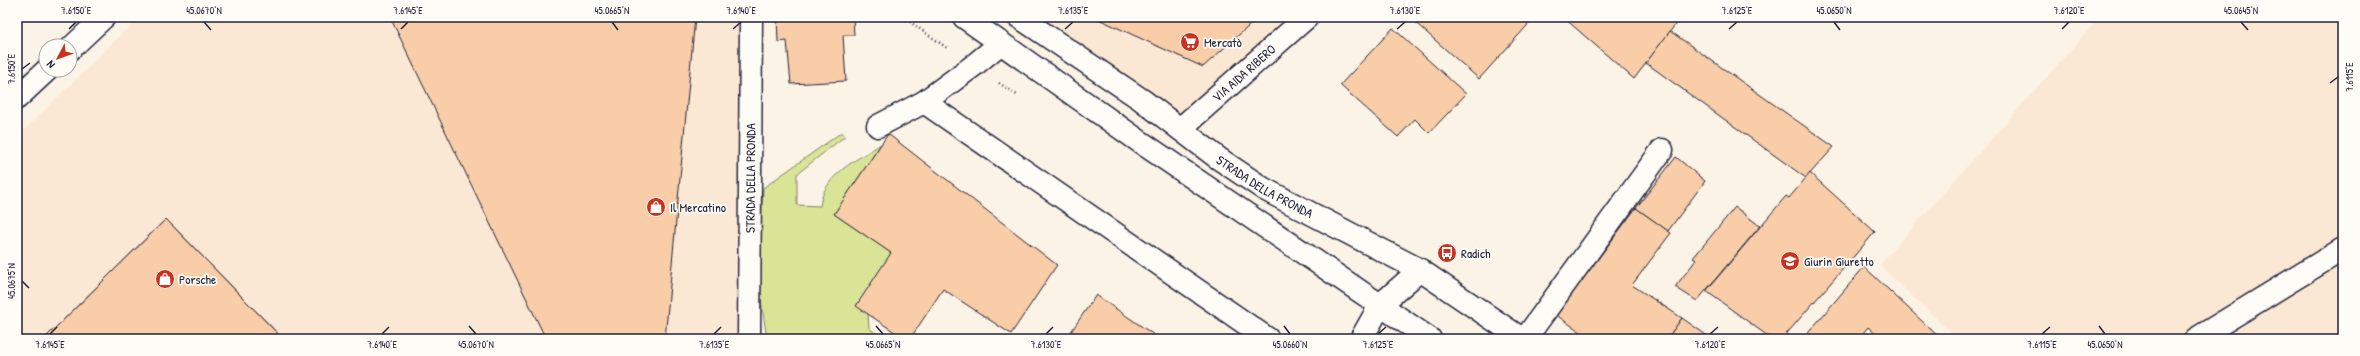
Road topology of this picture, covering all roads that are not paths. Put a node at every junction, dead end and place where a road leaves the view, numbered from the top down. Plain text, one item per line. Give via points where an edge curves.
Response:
1 (104, 17) edge
2 (751, 17) edge
3 (964, 17) edge
4 (1019, 17) edge
5 (1307, 17) edge
6 (78, 41) edge
7 (1001, 43) junction
8 (38, 78) edge
9 (17, 98) edge
10 (924, 102) junction
11 (878, 126) dead end
12 (1180, 130) junction
13 (1662, 150) dead end
14 (2343, 248) edge
15 (1420, 270) junction
16 (1381, 304) junction
17 (749, 339) edge
18 (1268, 339) edge
19 (1361, 339) edge
20 (1430, 339) edge
21 (1524, 339) edge
22 (2196, 339) edge

1 - 6 street
2 - 17 street, STRADA DELLA PRONDA
3 - 7 street
4 - 12 street, STRADA DELLA PRONDA via 1142,100
5 - 12 street, VIA AIDA RIBERO
7 - 10 street
7 - 16 street via 1139,141
8 - 9 street
10 - 11 street
10 - 18 street
12 - 15 street, STRADA DELLA PRONDA via 1264,189
13 - 21 street
14 - 22 street
15 - 16 street
15 - 21 street, STRADA DELLA PRONDA
16 - 19 street
16 - 20 street

